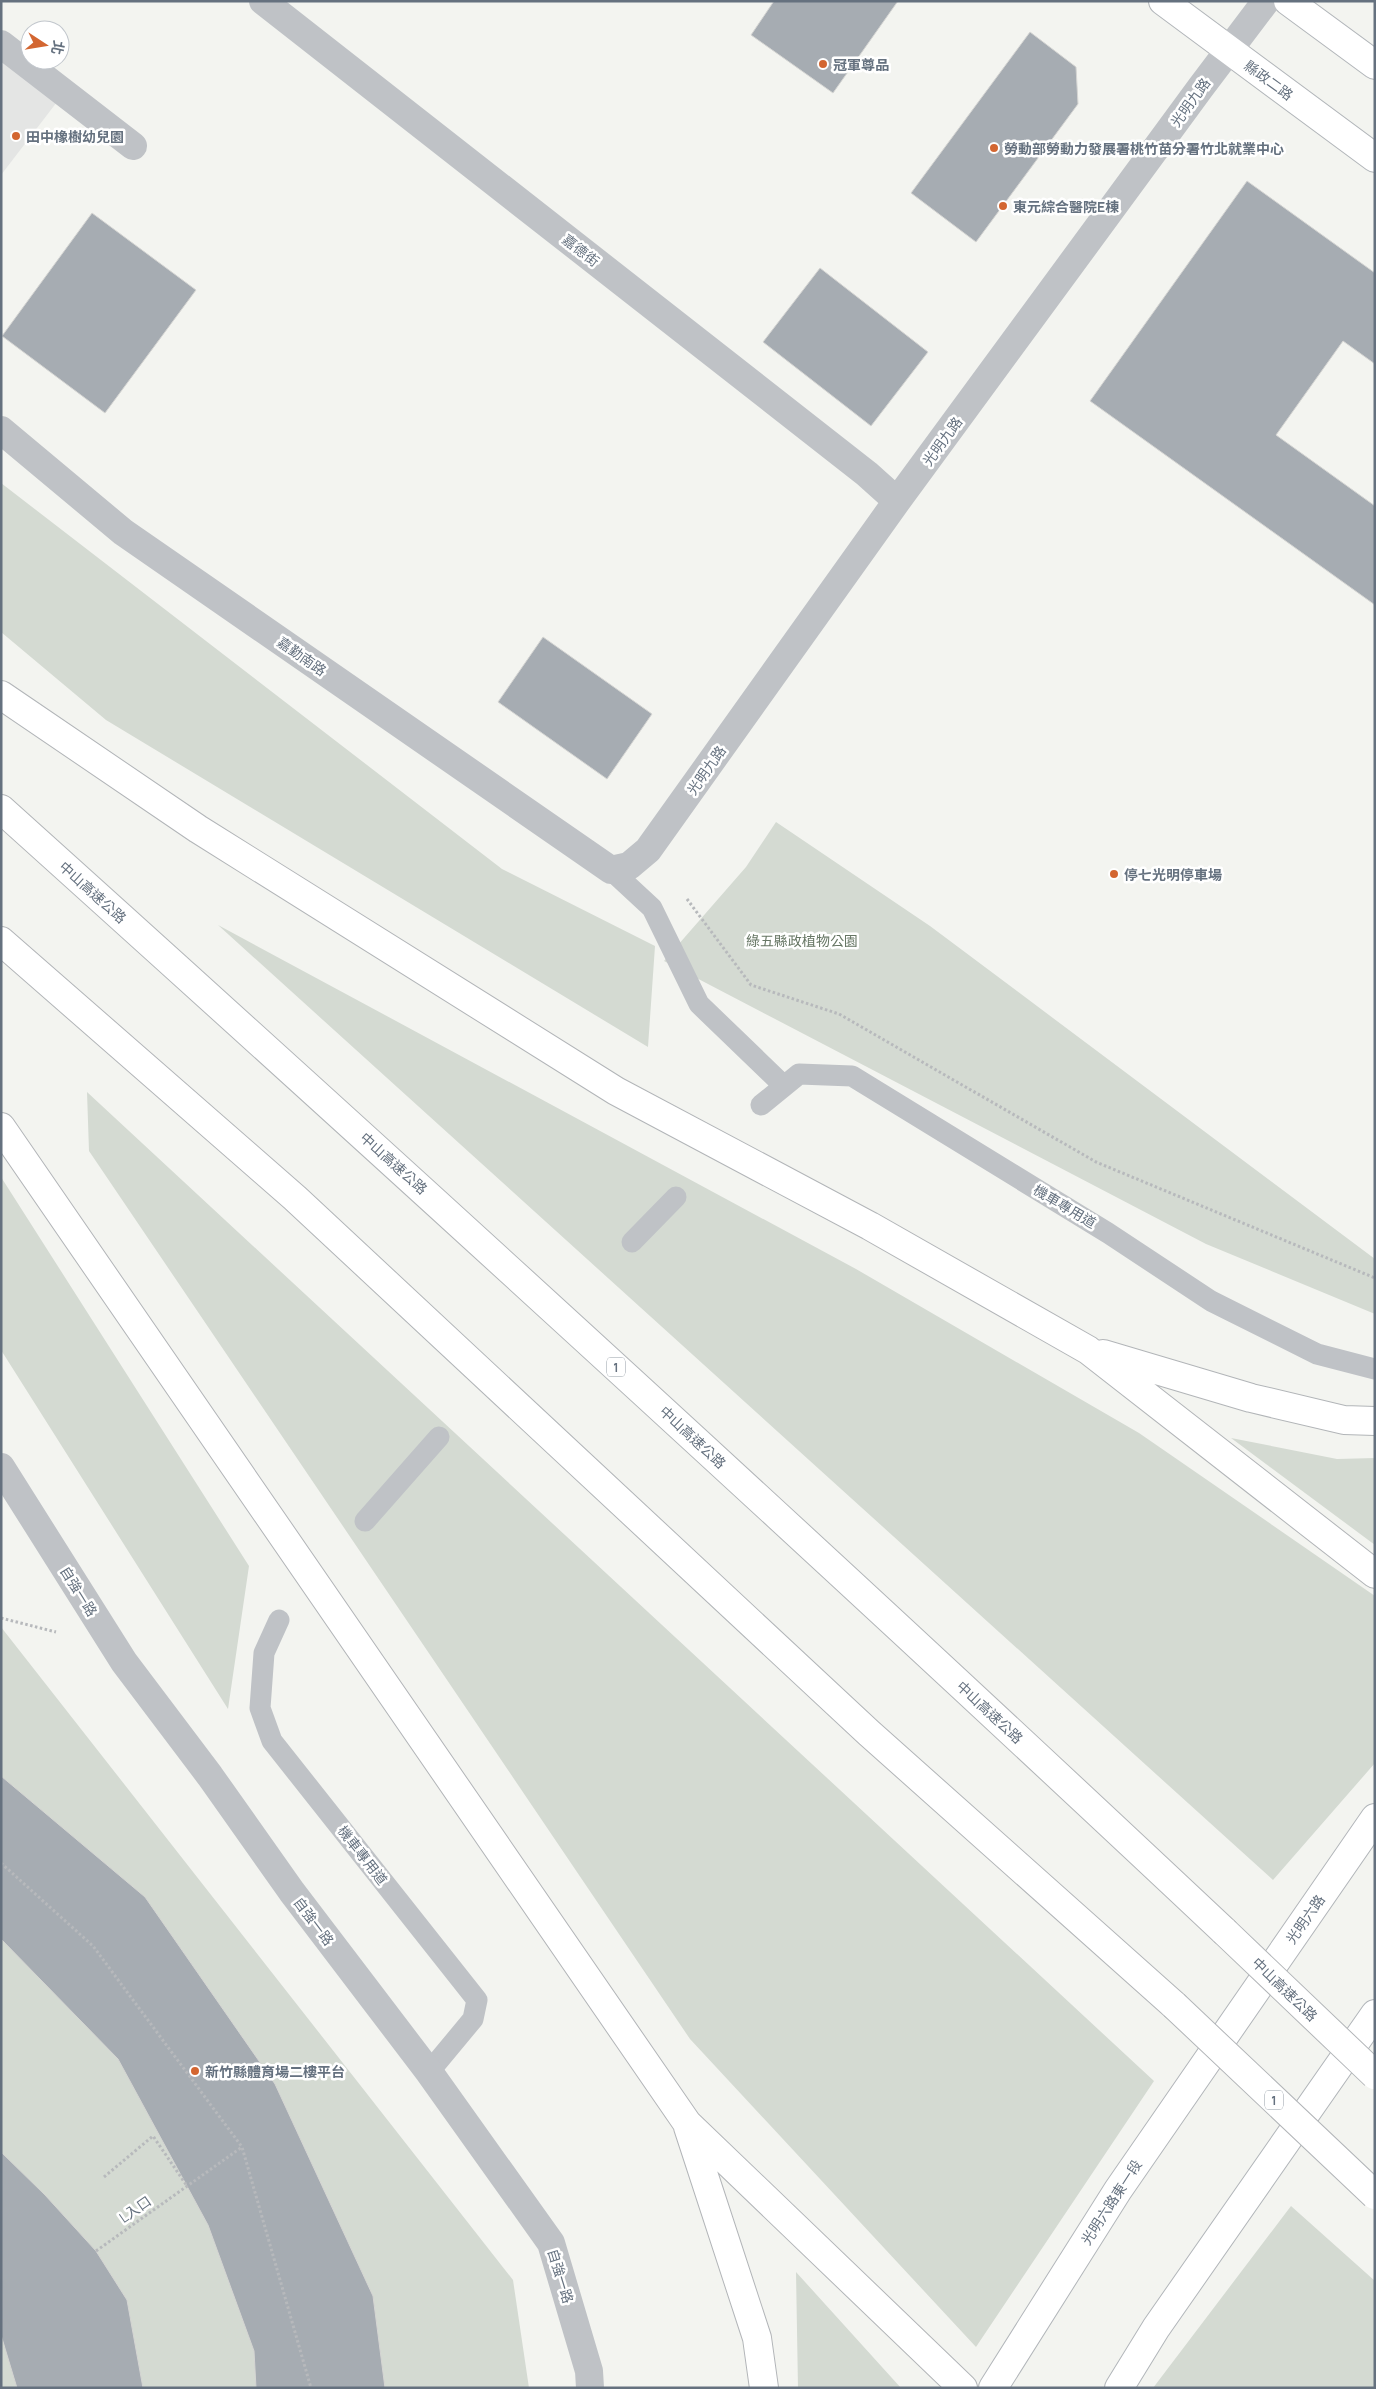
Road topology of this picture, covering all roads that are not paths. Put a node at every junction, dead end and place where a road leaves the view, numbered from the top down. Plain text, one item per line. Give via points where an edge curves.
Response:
1 (263, 1) edge
2 (1163, 1) edge
3 (1266, 1) edge
4 (1288, 1) edge
5 (1, 44) edge
6 (1228, 50) junction
7 (1375, 64) edge
8 (133, 146) dead end
9 (1375, 158) edge
10 (1, 430) edge
11 (897, 501) junction
12 (1, 695) edge
13 (1, 809) edge
14 (612, 870) junction
15 (1, 941) edge
16 (784, 1086) junction
17 (761, 1105) dead end
18 (1, 1127) edge
19 (676, 1197) dead end
20 (632, 1242) dead end
21 (1088, 1350) junction
22 (1375, 1369) edge
23 (1375, 1421) edge
24 (439, 1437) dead end
25 (1, 1468) edge
26 (366, 1521) dead end
27 (1375, 1574) edge
28 (279, 1620) dead end
29 (1375, 1818) edge
30 (1375, 2014) edge
31 (1234, 2019) joint
32 (429, 2072) junction
33 (1375, 2075) edge
34 (687, 2123) junction
35 (1375, 2196) edge
36 (590, 2388) edge
37 (764, 2388) edge
38 (963, 2388) edge
39 (993, 2388) edge
40 (1119, 2388) edge

1 - 11 street, 嘉德街 via 868,474
2 - 6 main road, 縣政二路
3 - 6 street, 光明九路
4 - 7 main road
5 - 8 street
6 - 9 main road, 縣政二路
6 - 11 street, 光明九路
10 - 14 street, 嘉勤南路 via 123,532
11 - 14 street, 光明九路 via 648,850 629,866
12 - 21 main road via 198,829 616,1091 870,1226
13 - 33 main road, 中山高速公路 / 1, bridge via 372,1143 953,1676
14 - 16 lane via 652,908 699,1004
15 - 35 main road, 1, bridge via 295,1198 869,1733 1174,2005
16 - 17 lane, 機車專用道
16 - 22 lane, 機車專用道 via 799,1074 852,1076 1108,1233 1211,1301 1317,1354
18 - 34 main road
19 - 20 lane
21 - 23 main road via 1251,1398 1344,1420
21 - 27 main road
24 - 26 lane
25 - 32 street, 自強一路 via 124,1662
28 - 32 lane, 機車專用道 via 264,1653 260,1708 272,1741 477,2000 473,2019
29 - 31 main road, 光明六路
30 - 40 main road via 1156,2328
31 - 39 main road, 光明六路東一段 via 1118,2190
32 - 36 street, 自強一路 via 552,2243 589,2371
34 - 37 main road via 757,2338
34 - 38 main road

